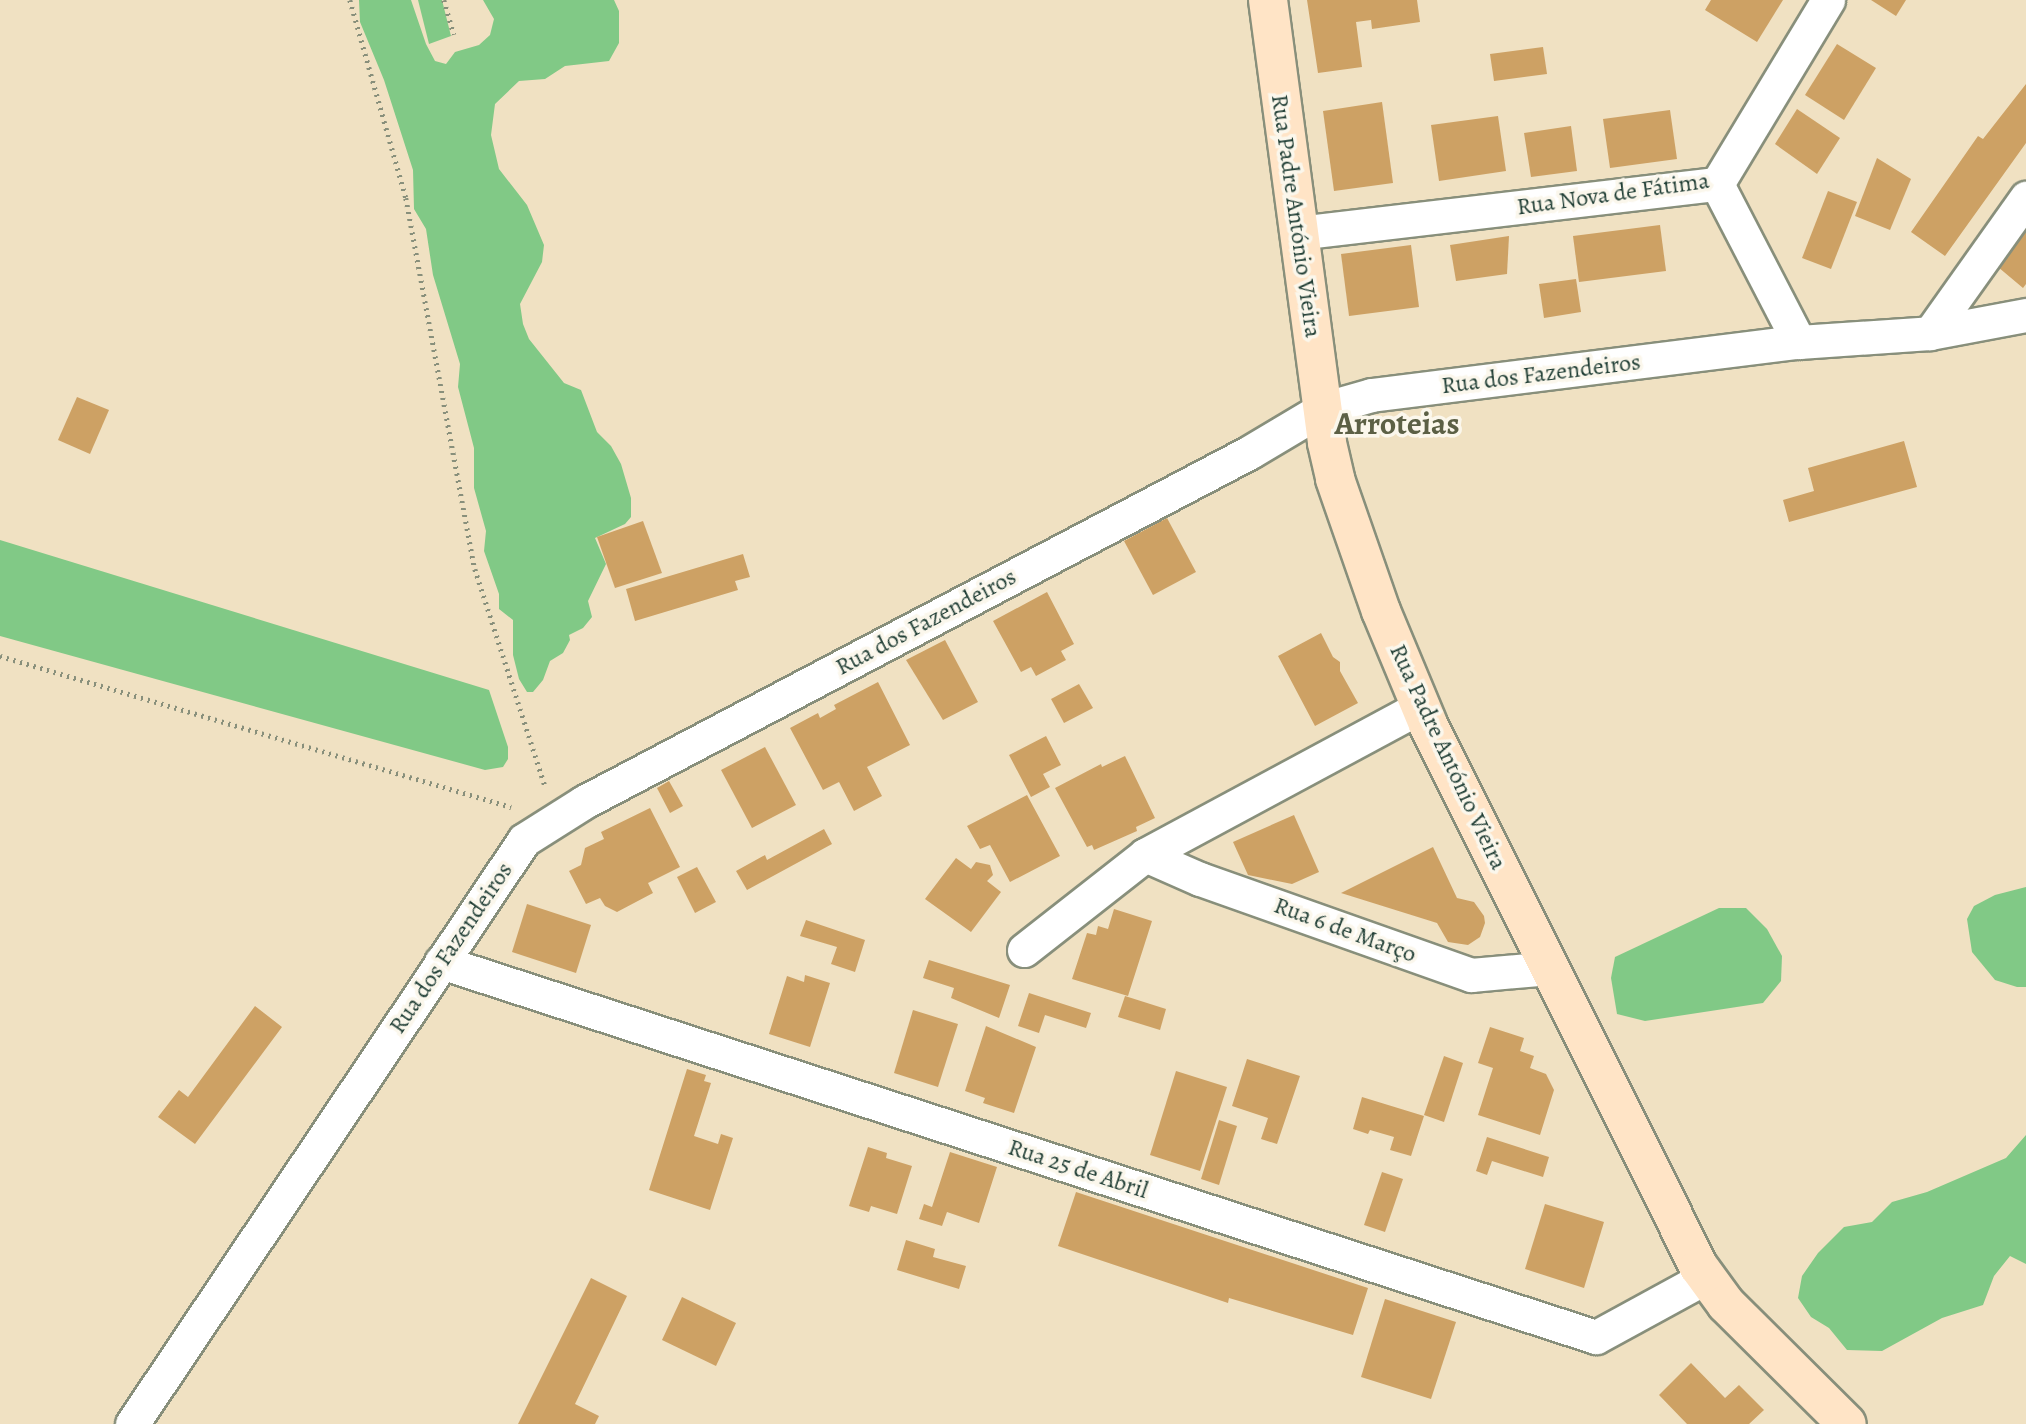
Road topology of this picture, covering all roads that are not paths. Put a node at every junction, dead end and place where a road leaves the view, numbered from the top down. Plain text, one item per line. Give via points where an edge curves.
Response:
1 (1268, 0) edge
2 (1828, 0) edge
3 (1717, 184) junction
4 (2026, 198) edge
5 (1298, 233) junction
6 (2026, 315) edge
7 (1930, 333) junction
8 (1799, 342) junction
9 (1322, 409) junction
10 (1420, 707) junction
11 (1145, 855) junction
12 (1024, 950) dead end
13 (441, 962) junction
14 (1550, 968) junction
15 (1706, 1278) junction
16 (132, 1424) edge
17 (1847, 1424) edge

1 - 5 street, Rua Padre António Vieira
2 - 3 street, Rua Nova de Fátima
3 - 5 street, Rua Nova de Fátima
3 - 8 street
4 - 7 street
5 - 9 street, Rua Padre António Vieira
6 - 7 street, Rua dos Fazendeiros
7 - 8 street, Rua dos Fazendeiros
8 - 9 street, Rua dos Fazendeiros via 1371,395
9 - 10 street, Rua Padre António Vieira via 1335,479
9 - 13 street, Rua dos Fazendeiros via 1250,452 555,820 524,840
10 - 11 street
10 - 14 street, Rua Padre António Vieira
11 - 12 street
11 - 14 street, Rua 6 de Março via 1200,879 1471,975
13 - 15 street, Rua 25 de Abril via 1596,1337
13 - 16 street, Rua dos Fazendeiros
14 - 15 street, Rua Padre António Vieira
15 - 17 street, Rua Padre António Vieira via 1726,1304

